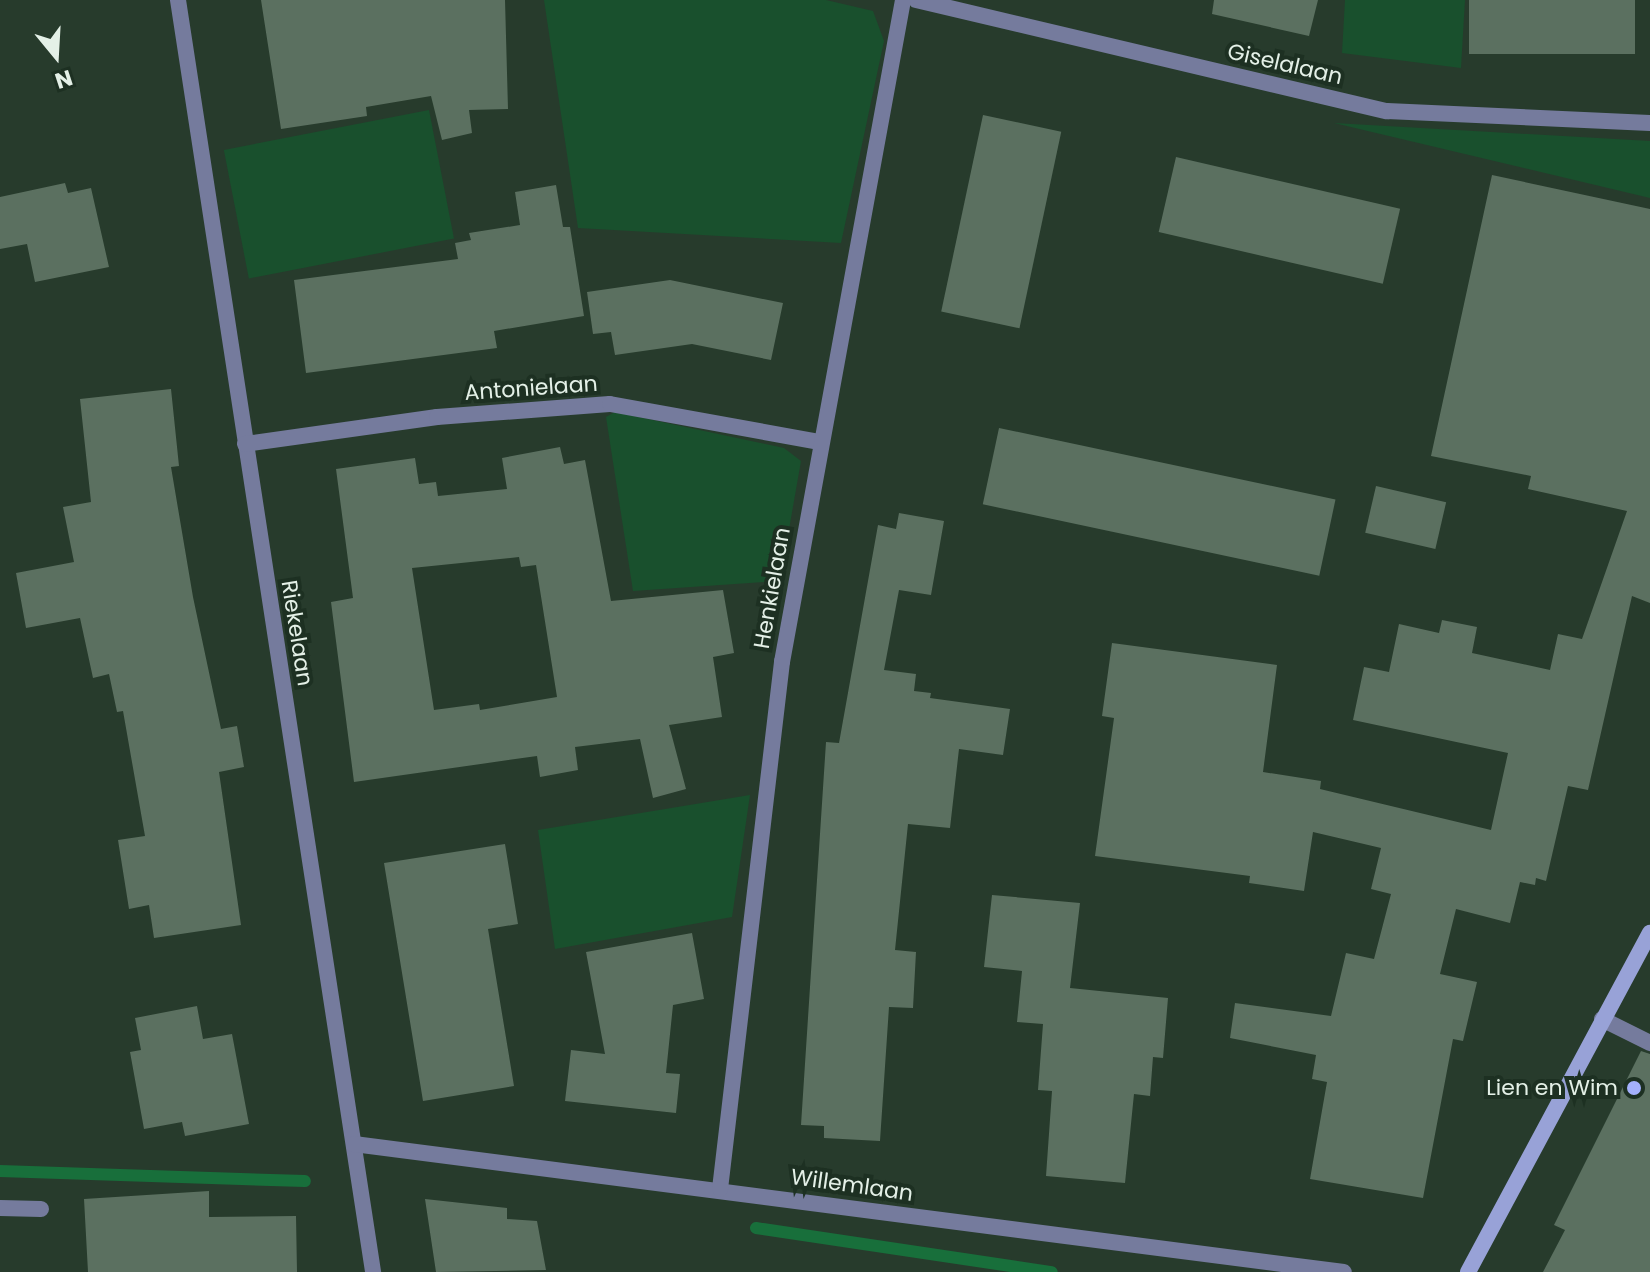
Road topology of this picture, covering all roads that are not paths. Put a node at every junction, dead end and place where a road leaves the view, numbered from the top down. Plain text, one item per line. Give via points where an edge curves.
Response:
1 (178, 0) edge
2 (903, 0) edge
3 (916, 0) edge
4 (1650, 123) edge
5 (819, 442) junction
6 (245, 444) junction
7 (1650, 933) edge
8 (1602, 1019) junction
9 (1650, 1043) edge
10 (354, 1144) junction
11 (720, 1189) junction
12 (0, 1208) edge
13 (41, 1209) dead end
14 (373, 1272) edge
15 (1344, 1272) edge
16 (1468, 1272) edge

1 - 6 street, Riekelaan
2 - 5 street, Henkielaan
3 - 4 street, Giselalaan via 1387,111
5 - 6 street, Antonielaan via 610,404 437,417
5 - 11 street, Henkielaan via 782,662
6 - 10 street, Riekelaan
7 - 8 street
8 - 9 street
8 - 16 street
10 - 11 street, Willemlaan
10 - 14 street, Riekelaan
11 - 15 street, Willemlaan
12 - 13 street

